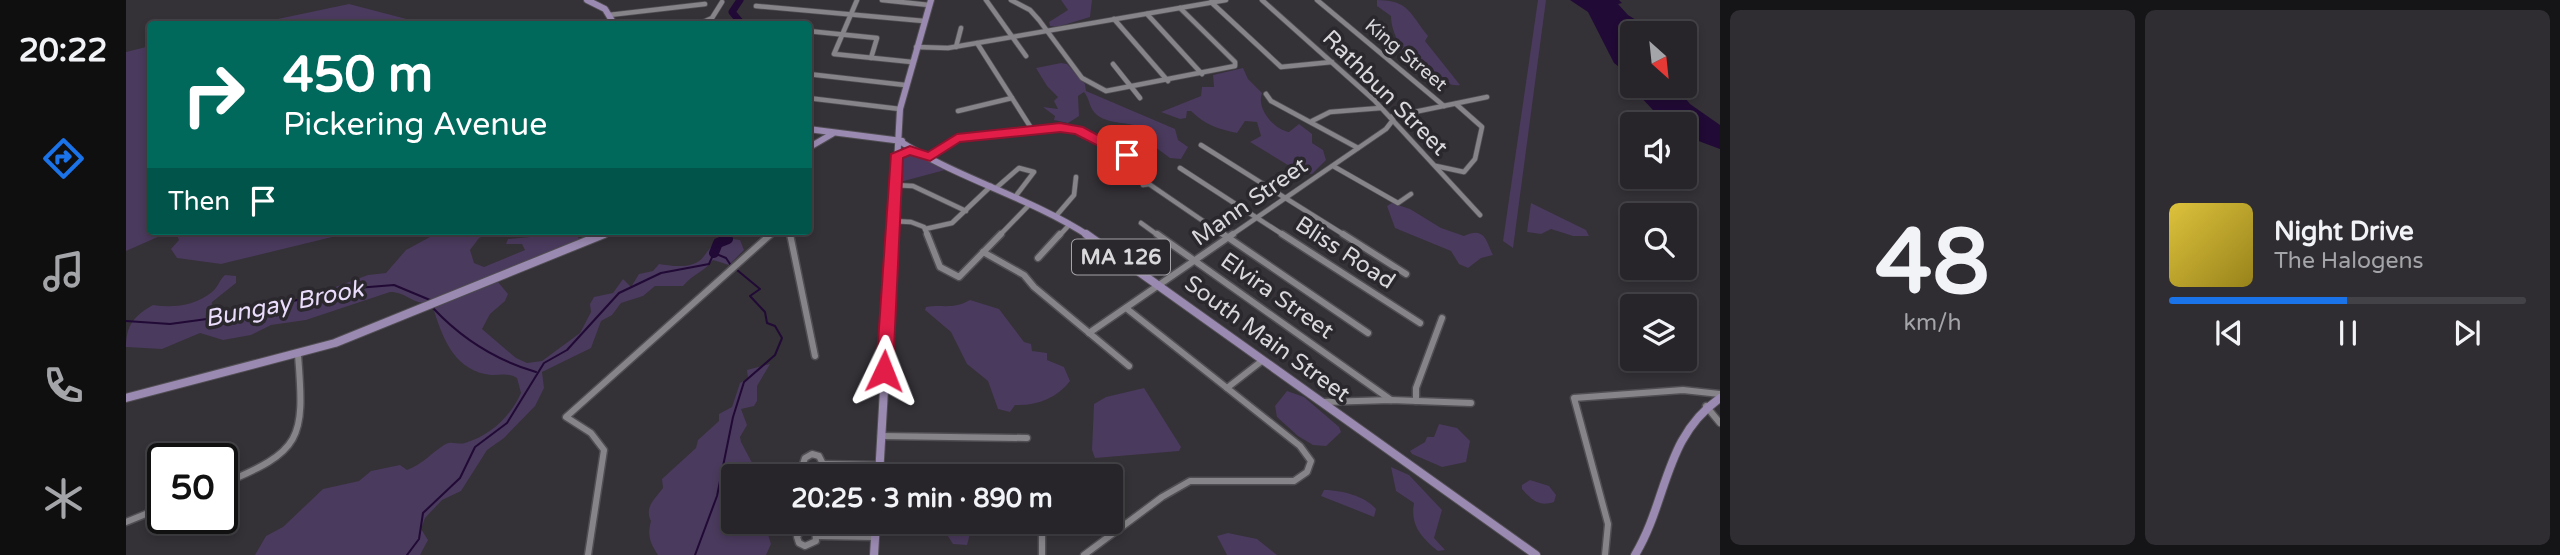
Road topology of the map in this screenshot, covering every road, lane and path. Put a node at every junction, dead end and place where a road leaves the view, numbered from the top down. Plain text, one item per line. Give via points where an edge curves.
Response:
1 (588, 0) edge
2 (857, 0) edge
3 (882, 0) edge
4 (986, 0) edge
5 (1011, 0) edge
6 (1226, 0) edge
7 (1262, 0) edge
8 (1317, 0) edge
9 (1210, 1) edge
10 (722, 2) dead end
11 (930, 2) edge
12 (705, 4) dead end
13 (756, 6) dead end
14 (1180, 8) junction
15 (1147, 14) junction
16 (609, 15) junction
17 (850, 15) junction
18 (1114, 19) junction
19 (612, 21) edge
20 (706, 21) edge
21 (924, 21) junction
22 (961, 28) dead end
23 (812, 31) edge
24 (1046, 31) junction
25 (842, 34) junction
26 (1011, 37) junction
27 (977, 43) junction
28 (916, 47) junction
29 (956, 47) junction
30 (1026, 56) dead end
31 (871, 58) junction
32 (912, 62) junction
33 (1332, 62) junction
34 (1113, 64) dead end
35 (1235, 66) joint
36 (1202, 74) junction
37 (812, 75) edge
38 (1168, 81) junction
39 (905, 85) junction
40 (1132, 88) junction
41 (1266, 94) dead end
42 (1487, 97) dead end
43 (812, 98) edge
44 (1012, 98) junction
45 (1140, 98) dead end
46 (1455, 104) junction
47 (1444, 106) junction
48 (1381, 108) junction
49 (900, 109) junction
50 (958, 111) dead end
51 (1392, 119) junction
52 (1312, 121) junction
53 (899, 124) junction
54 (812, 130) edge
55 (1034, 131) junction
56 (829, 134) junction
57 (877, 135) junction
58 (898, 140) junction
59 (1200, 145) dead end
60 (812, 146) edge
61 (1358, 148) junction
62 (914, 151) junction
63 (1127, 155) dead end
64 (928, 156) junction
65 (896, 157) junction
66 (1433, 165) junction
67 (1333, 166) junction
68 (1180, 168) dead end
69 (1076, 177) dead end
70 (894, 185) junction
71 (1143, 185) dead end
72 (993, 188) junction
73 (1411, 194) dead end
74 (1015, 197) junction
75 (1286, 198) junction
76 (1030, 204) junction
77 (966, 211) junction
78 (1480, 215) dead end
79 (1056, 216) junction
80 (1257, 218) junction
81 (892, 221) junction
82 (1142, 223) dead end
83 (1070, 224) junction
84 (925, 229) junction
85 (602, 235) edge
86 (770, 235) edge
87 (790, 235) edge
88 (1228, 238) junction
89 (983, 252) junction
90 (1038, 258) dead end
91 (1196, 260) junction
92 (1406, 274) dead end
93 (1162, 285) junction
94 (1126, 308) junction
95 (1442, 318) dead end
96 (1420, 323) dead end
97 (1368, 332) dead end
98 (1089, 333) junction
99 (298, 355) junction
100 (815, 356) dead end
101 (1263, 360) junction
102 (1129, 366) dead end
103 (1227, 388) junction
104 (1720, 396) edge
105 (126, 398) edge
106 (1391, 400) junction
107 (1416, 401) junction
108 (1321, 402) junction
109 (1471, 403) dead end
110 (1706, 406) junction
111 (1720, 423) edge
112 (881, 436) junction
113 (1027, 438) dead end
114 (879, 464) edge
115 (238, 477) edge
116 (147, 513) edge
117 (126, 522) edge
118 (875, 534) edge
119 (1042, 534) edge
120 (818, 536) dead end
121 (875, 537) junction
122 (588, 555) edge
123 (874, 555) edge
124 (1042, 555) edge
125 (1084, 555) edge
126 (1536, 555) edge
127 (1605, 555) edge
128 (1635, 555) edge

1 - 16 main road
2 - 17 street
3 - 11 street
4 - 26 street
5 - 24 street via 1028,9
6 - 9 street
7 - 33 street, Rathbun Street
8 - 47 street, King Street
9 - 14 street
9 - 33 street via 1281,67
10 - 20 street
11 - 21 main road
12 - 16 street
13 - 17 street
14 - 15 street
14 - 35 street
15 - 18 street
15 - 36 street
16 - 19 main road
17 - 21 street
17 - 25 street
18 - 24 street
18 - 38 street
21 - 28 main road
22 - 29 street
23 - 25 street
24 - 26 street
24 - 40 street via 1085,80 1104,91
25 - 31 street via 877,38
25 - 31 street via 834,54
26 - 27 street
26 - 30 street
27 - 29 street
27 - 44 street
28 - 29 street
28 - 32 main road
31 - 32 street
32 - 39 main road
33 - 48 street, Rathbun Street
34 - 40 street
35 - 36 street
36 - 38 street
37 - 39 street
38 - 40 street
39 - 49 main road
40 - 45 street
41 - 52 street
42 - 46 street
43 - 49 street
44 - 50 street
44 - 55 street
46 - 47 street
46 - 66 street via 1482,127 1476,162 1453,173
47 - 51 street
48 - 51 street, Rathbun Street
48 - 52 street via 1330,112
49 - 53 main road
51 - 61 street, Mann Street via 1386,129
51 - 66 street, Rathbun Street
52 - 61 street
53 - 57 main road
53 - 58 main road
54 - 56 main road
55 - 63 street via 1073,129
55 - 64 street via 954,138
56 - 57 main road
56 - 60 main road
57 - 58 main road
58 - 62 main road, South Main Street / MA 126
58 - 64 main road, South Main Street / MA 126
58 - 65 main road
59 - 75 street
61 - 67 street, Mann Street
62 - 64 main road, South Main Street / MA 126
62 - 65 main road
64 - 72 main road, South Main Street / MA 126
65 - 70 main road
66 - 78 street, Rathbun Street
67 - 73 street via 1398,202
67 - 75 street, Mann Street
68 - 80 street, Bliss Road
69 - 79 street via 1074,195
70 - 77 street via 913,186
70 - 81 main road
71 - 88 street via 1149,184
72 - 74 main road, South Main Street / MA 126
72 - 74 street via 1018,168 1034,172
72 - 77 street
74 - 76 main road, South Main Street / MA 126
75 - 80 street, Mann Street
75 - 92 street
76 - 79 main road, South Main Street / MA 126
76 - 89 street
77 - 84 street via 948,225
79 - 83 main road, South Main Street / MA 126
80 - 88 street, Mann Street
80 - 96 street, Bliss Road
81 - 84 street via 917,223
81 - 112 main road
82 - 91 street, Elvira Street
83 - 90 street
83 - 93 main road, South Main Street / MA 126
84 - 89 street via 940,267 959,277
85 - 99 main road via 432,306
86 - 122 street via 566,417 591,433 604,450
87 - 100 street
88 - 91 street, Mann Street
88 - 97 street
89 - 98 street via 1026,276
91 - 93 street, Mann Street
91 - 106 street, Elvira Street
93 - 94 street, Mann Street
93 - 101 main road, South Main Street / MA 126
94 - 98 street, Mann Street
94 - 103 street
95 - 107 street via 1416,388
98 - 102 street
99 - 105 main road
99 - 115 street via 303,419 299,434 268,464
101 - 103 street
101 - 108 main road, South Main Street / MA 126
103 - 125 street via 1300,446 1311,461 1307,472 1294,481 1190,481
104 - 110 main road
104 - 127 street via 1683,390 1574,398 1608,524
106 - 107 street
106 - 108 street
107 - 109 street
108 - 126 main road, South Main Street / MA 126
110 - 111 street
110 - 128 main road via 1692,420 1675,451 1647,536
112 - 113 street
112 - 114 main road
116 - 117 street
118 - 121 main road
119 - 124 street
120 - 121 street
121 - 123 main road

